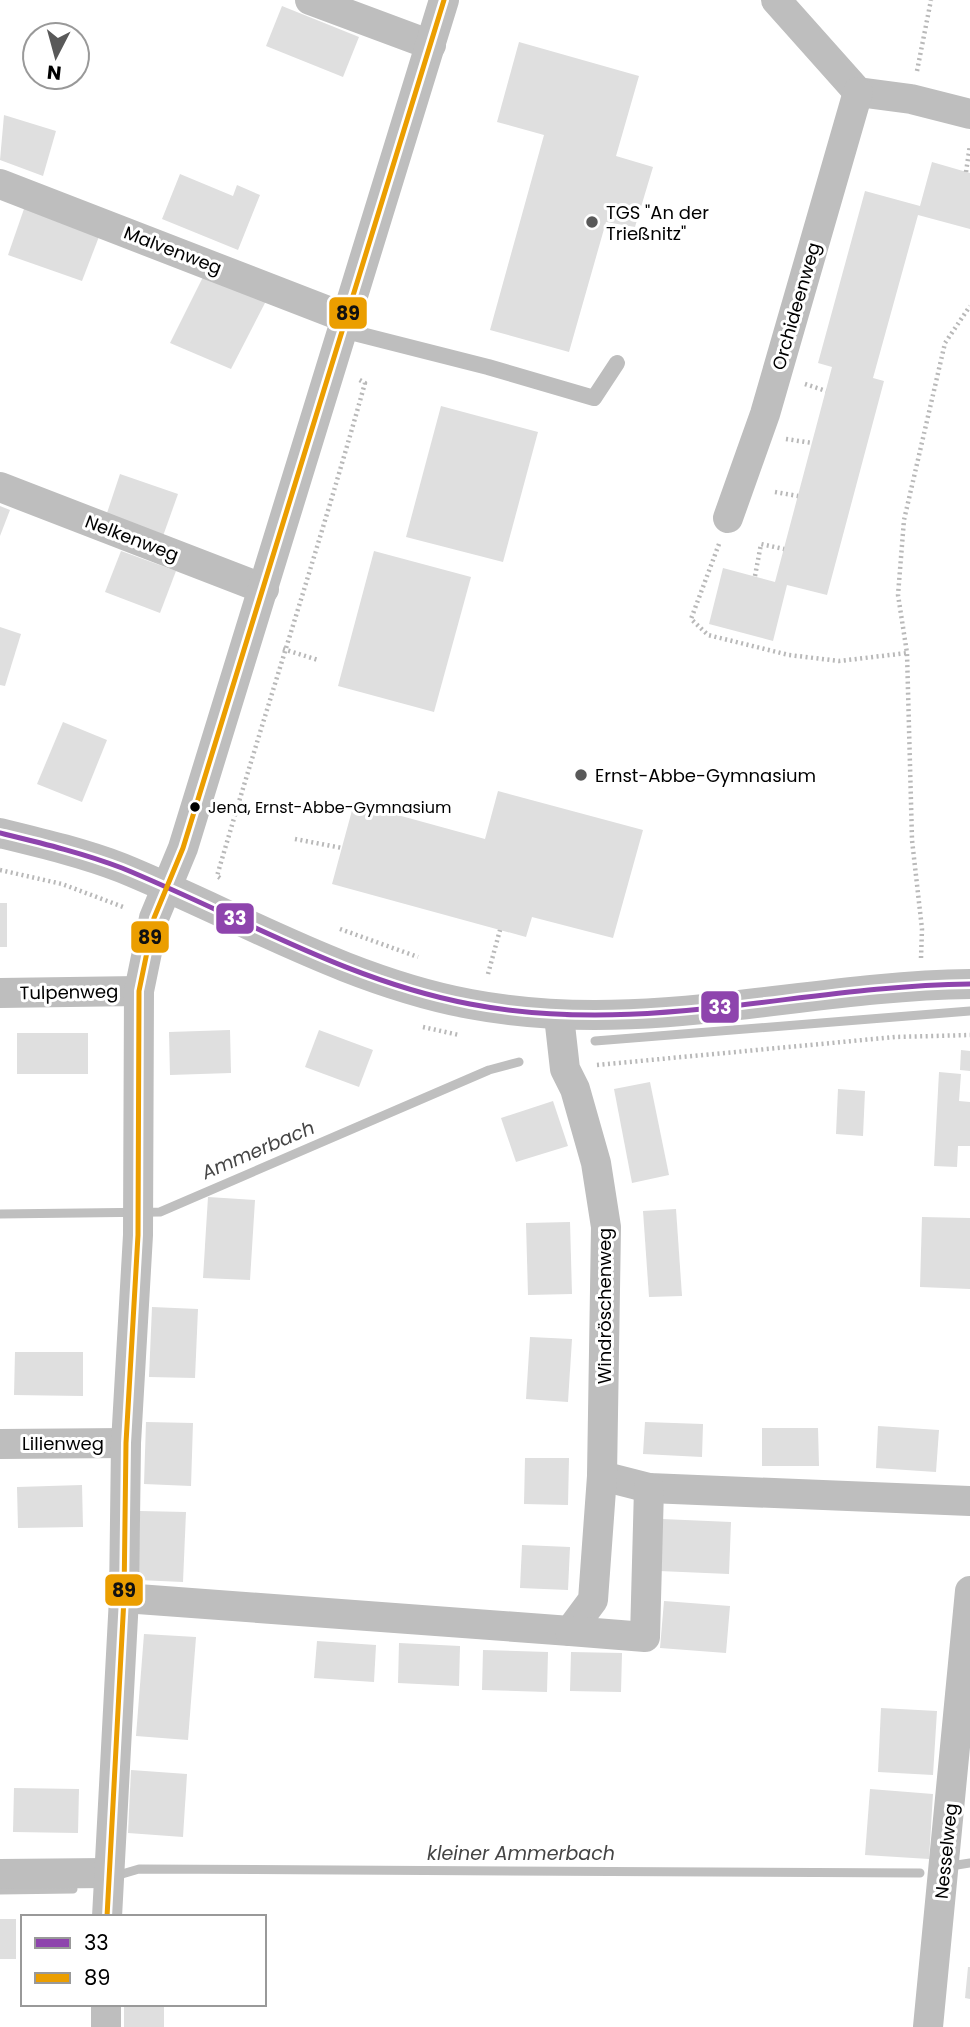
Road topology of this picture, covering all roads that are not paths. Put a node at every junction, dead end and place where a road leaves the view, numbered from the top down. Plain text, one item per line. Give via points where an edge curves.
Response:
1 (310, 0) edge
2 (444, 0) edge
3 (776, 0) edge
4 (431, 45) junction
5 (858, 92) junction
6 (970, 114) edge
7 (0, 184) edge
8 (344, 324) junction
9 (617, 363) dead end
10 (0, 487) edge
11 (725, 526) road end
12 (264, 589) junction
13 (0, 833) edge
14 (166, 888) junction
15 (970, 985) edge
16 (139, 991) junction
17 (0, 993) edge
18 (559, 1016) junction
19 (126, 1443) junction
20 (0, 1444) edge
21 (602, 1476) junction
22 (649, 1488) junction
23 (970, 1501) edge
24 (970, 1591) edge
25 (124, 1598) junction
26 (570, 1631) junction
27 (966, 1689) edge
28 (107, 1873) junction
29 (0, 1874) edge
30 (107, 1915) edge
31 (106, 2006) edge
32 (106, 2027) edge
33 (928, 2027) edge

1 - 4 street
2 - 4 street
3 - 5 street
4 - 8 street
5 - 6 street
5 - 11 street, Orchideenweg via 765,414
7 - 8 street, Malvenweg
8 - 9 lane via 594,398
8 - 12 street
10 - 12 street, Nelkenweg
12 - 14 street via 183,848
13 - 14 street via 120,868
14 - 16 street via 154,918
14 - 18 street via 383,981 472,1005
15 - 18 street via 632,1016
16 - 17 street, Tulpenweg
16 - 19 street via 138,1235
18 - 21 street, Windröschenweg via 565,1069 596,1163 606,1227
19 - 20 street, Lilienweg
19 - 25 street
21 - 22 street
21 - 26 street, Windröschenweg via 593,1600
22 - 23 street
22 - 26 street via 645,1637
24 - 27 street, Nesselweg
25 - 26 street
25 - 28 street
27 - 33 street, Nesselweg
28 - 29 street
28 - 30 street
31 - 32 street

